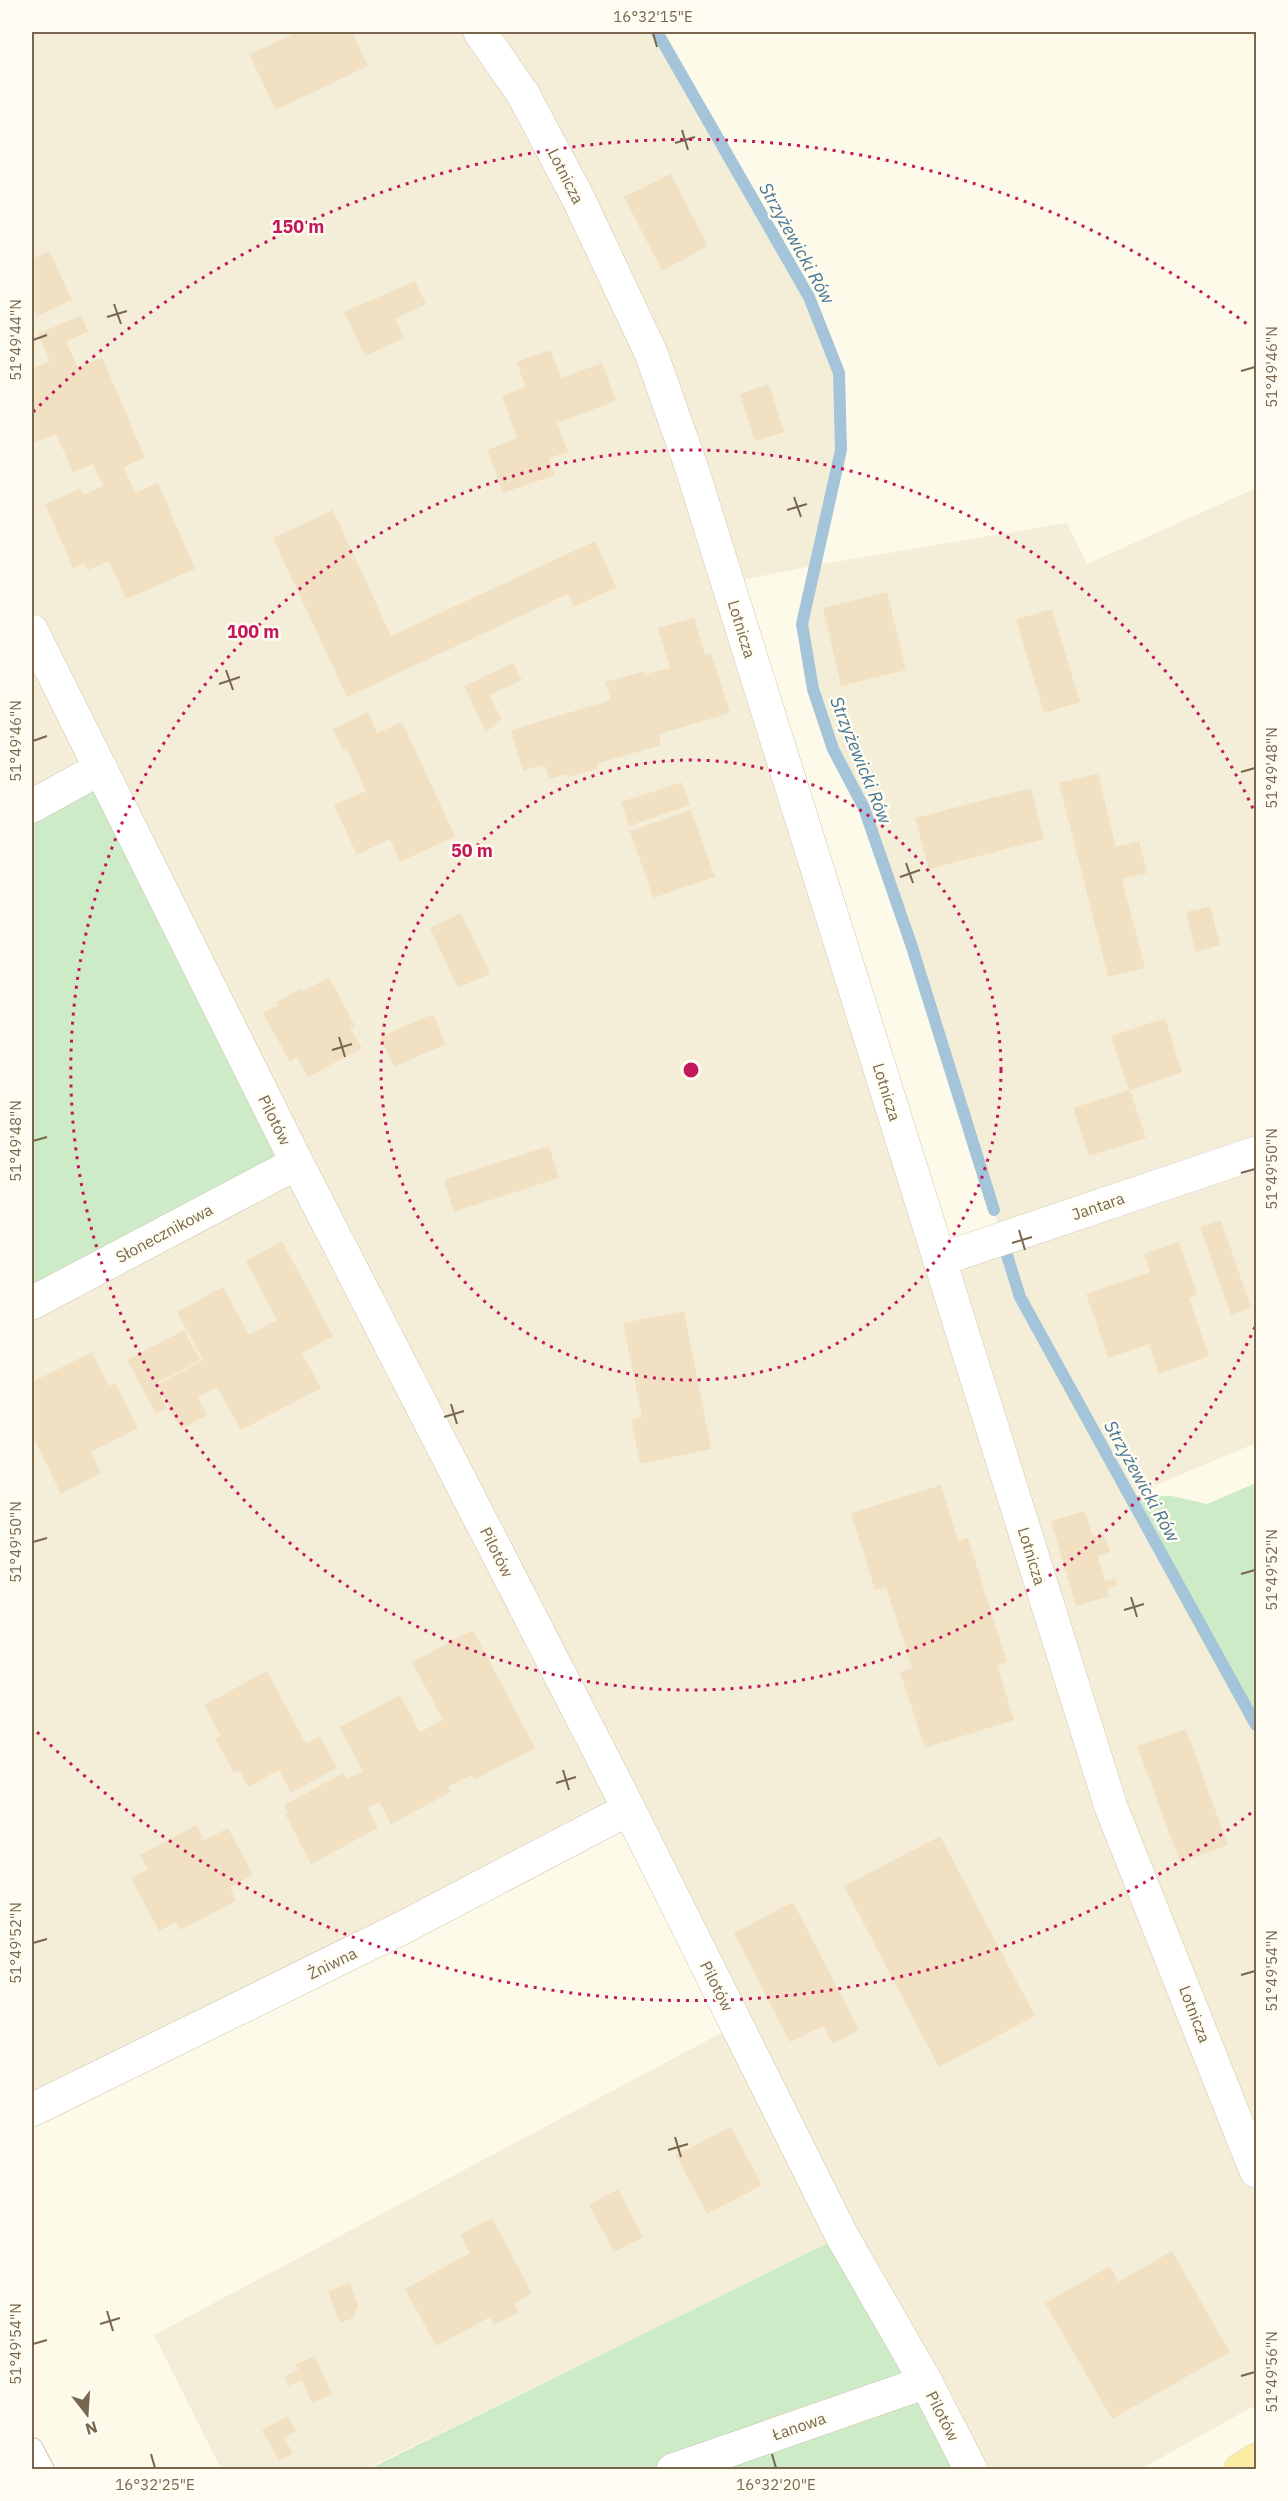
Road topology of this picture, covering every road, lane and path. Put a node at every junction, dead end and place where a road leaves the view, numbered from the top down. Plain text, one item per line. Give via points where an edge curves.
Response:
1 (480, 32) edge
2 (32, 630) edge
3 (101, 768) junction
4 (32, 806) edge
5 (1257, 1153) edge
6 (297, 1163) junction
7 (939, 1260) junction
8 (32, 1303) edge
9 (629, 1809) junction
10 (32, 2110) edge
11 (1257, 2171) edge
12 (926, 2382) junction
13 (32, 2449) edge
14 (1257, 2460) edge
15 (43, 2469) edge
16 (673, 2469) edge
17 (971, 2469) edge
18 (1240, 2469) edge

1 - 7 street, Lotnicza via 523,94 578,198 651,353 692,469
2 - 3 street, Pilotów
3 - 4 street
3 - 6 street, Pilotów
5 - 7 street, Jantara
6 - 8 street, Słonecznikowa
6 - 9 street, Pilotów
7 - 11 street, Lotnicza via 1111,1807
9 - 10 street, Żniwna via 405,1927
9 - 12 street, Pilotów via 842,2236
12 - 16 street, Łanowa
12 - 17 street, Pilotów
13 - 15 lane
14 - 18 main road

